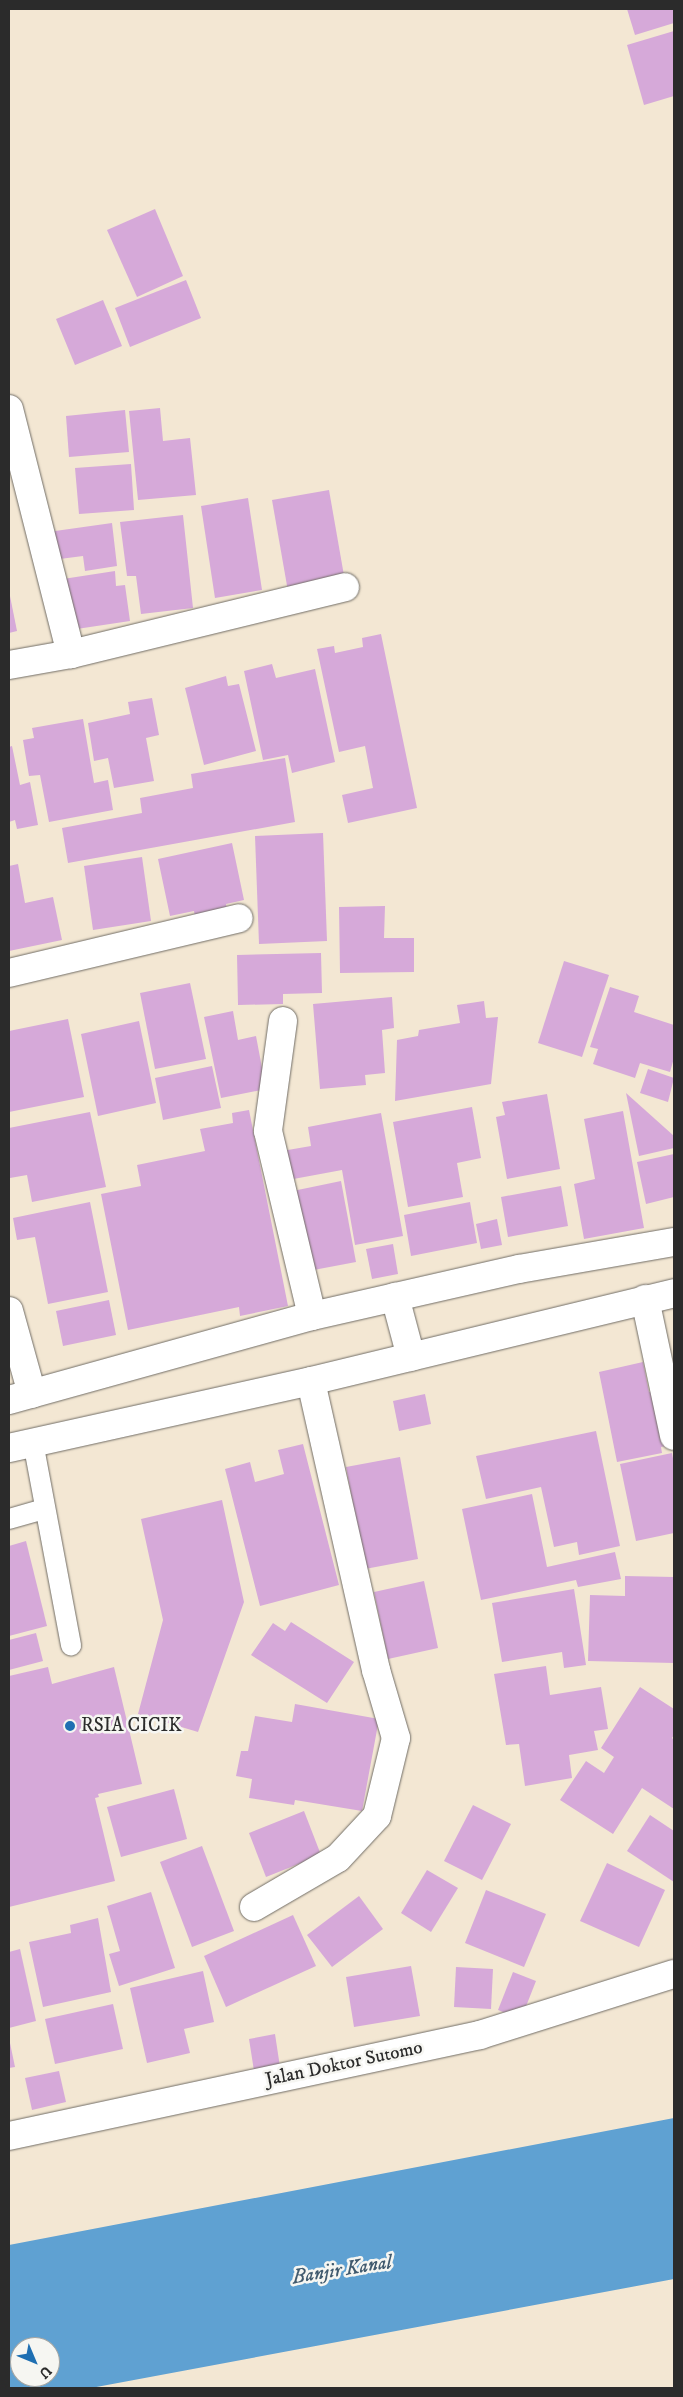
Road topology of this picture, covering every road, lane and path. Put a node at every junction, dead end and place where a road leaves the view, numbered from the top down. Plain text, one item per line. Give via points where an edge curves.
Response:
1 (9, 409) edge
2 (344, 587) dead end
3 (70, 654) junction
4 (9, 665) edge
5 (239, 918) dead end
6 (9, 973) edge
7 (283, 1021) dead end
8 (674, 1242) edge
9 (674, 1293) edge
10 (395, 1297) junction
11 (645, 1299) junction
12 (9, 1311) edge
13 (312, 1316) junction
14 (411, 1357) junction
15 (311, 1381) junction
16 (20, 1397) edge
17 (674, 1436) edge
18 (21, 1445) edge
19 (45, 1509) junction
20 (9, 1519) edge
21 (72, 1645) dead end
22 (254, 1907) dead end
23 (674, 1974) edge
24 (9, 2136) edge

1 - 3 street
2 - 3 street
3 - 4 street
5 - 6 street
7 - 13 street via 268,1131
8 - 10 street via 519,1269
9 - 11 street
10 - 13 street
10 - 14 street
11 - 14 street
11 - 17 street
12 - 16 street
13 - 16 street
14 - 15 street
15 - 18 street
15 - 22 street via 376,1670 396,1738 377,1816 338,1858
18 - 19 lane
19 - 20 lane
19 - 21 lane
23 - 24 street, Jalan Doktor Sutomo via 480,2035

